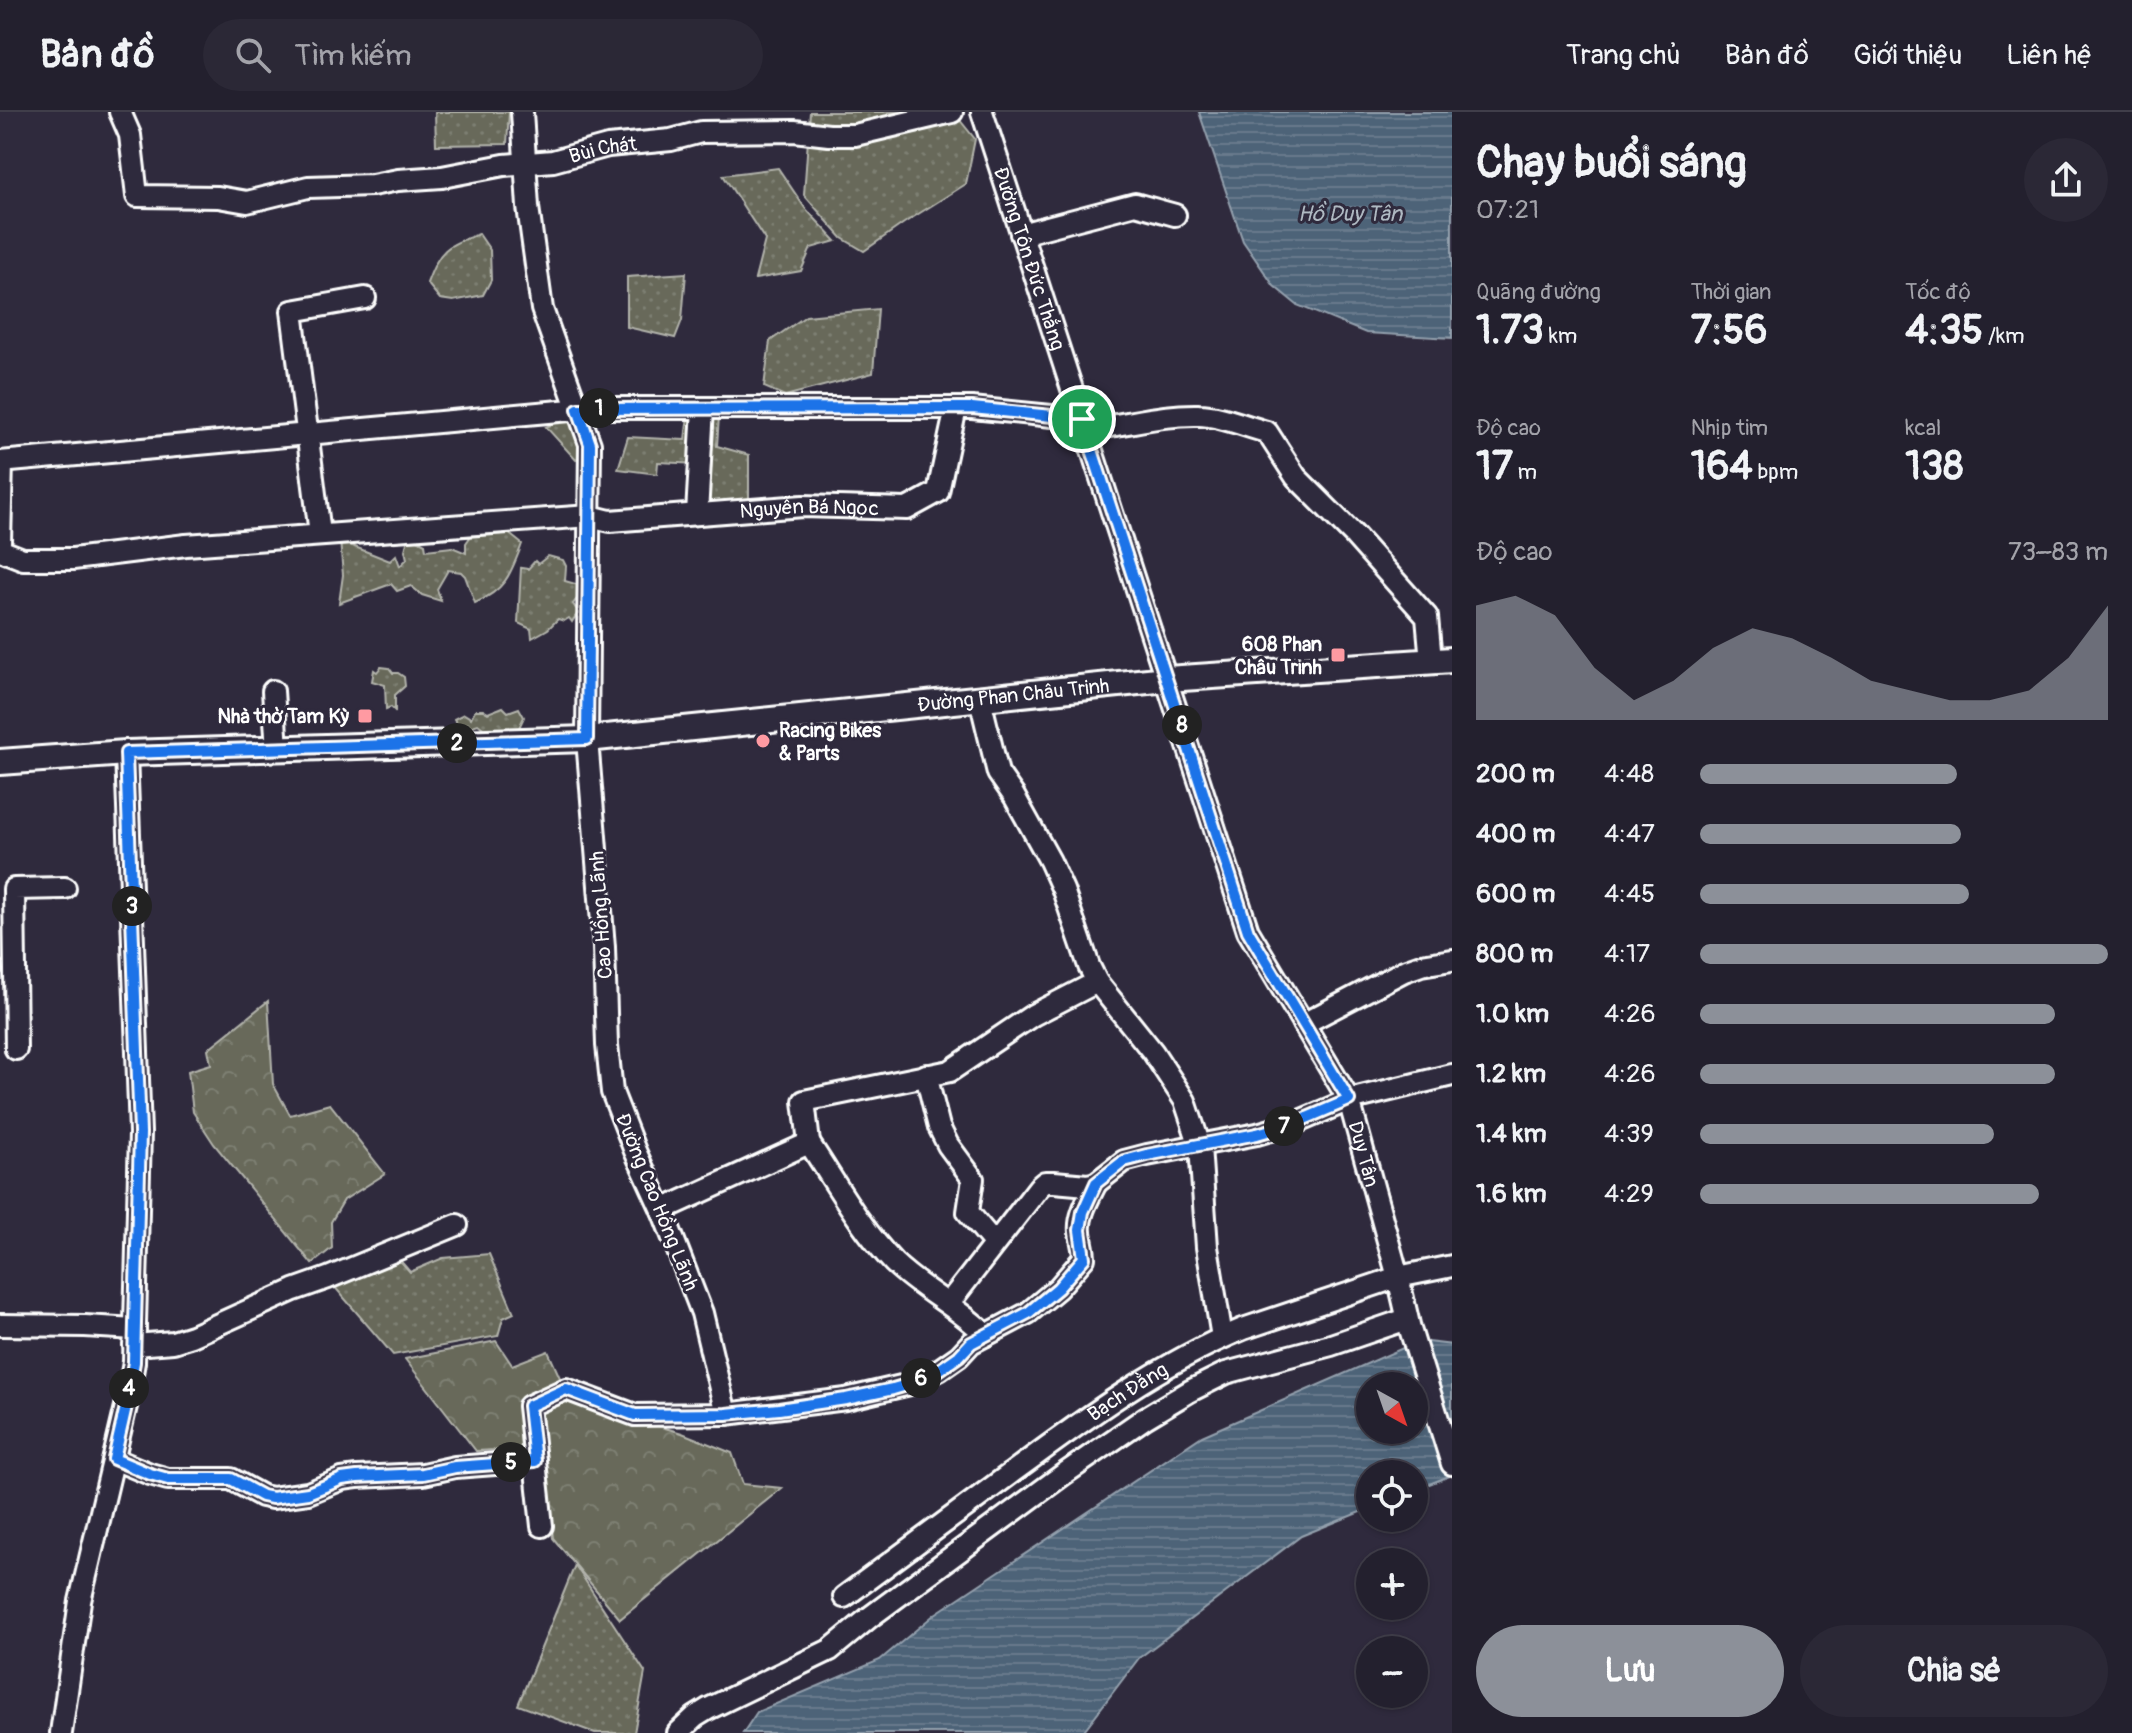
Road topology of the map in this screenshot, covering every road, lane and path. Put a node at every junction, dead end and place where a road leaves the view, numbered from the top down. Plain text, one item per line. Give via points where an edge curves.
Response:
1 (120, 112) edge
2 (522, 112) edge
3 (952, 112) edge
4 (982, 112) edge
5 (527, 164) junction
6 (1175, 215) dead end
7 (1021, 234) junction
8 (365, 298) dead end
9 (703, 408) junction
10 (964, 408) junction
11 (578, 409) junction
12 (1083, 424) junction
13 (307, 434) junction
14 (1, 462) edge
15 (697, 514) junction
16 (590, 516) junction
17 (320, 534) junction
18 (0, 542) edge
19 (0, 550) edge
20 (1441, 661) edge
21 (1167, 679) junction
22 (273, 691) dead end
23 (980, 699) junction
24 (587, 739) junction
25 (277, 749) junction
26 (126, 753) junction
27 (0, 762) edge
28 (65, 888) dead end
29 (1452, 960) edge
30 (1097, 982) junction
31 (1303, 1024) junction
32 (16, 1049) dead end
33 (926, 1075) junction
34 (1452, 1075) edge
35 (612, 1092) joint
36 (1349, 1100) junction
37 (809, 1143) junction
38 (1200, 1146) junction
39 (1096, 1183) junction
40 (662, 1210) junction
41 (457, 1225) dead end
42 (994, 1243) junction
43 (1452, 1266) edge
44 (1398, 1277) junction
45 (949, 1303) junction
46 (1408, 1324) junction
47 (0, 1325) edge
48 (986, 1335) junction
49 (135, 1337) junction
50 (1222, 1337) junction
51 (726, 1414) junction
52 (114, 1459) junction
53 (535, 1461) junction
54 (1452, 1464) edge
55 (542, 1526) dead end
56 (844, 1597) dead end
57 (61, 1733) edge
58 (678, 1733) edge

1 - 5 street, Bùi Chát via 130,135 137,196 247,202 308,187 442,177
2 - 5 street, Cao Hồng Lãnh
3 - 5 street, Bùi Chát via 855,135 701,132
4 - 7 street, Đường Tôn Đức Thắng
5 - 11 street, Cao Hồng Lãnh via 542,309
6 - 7 street via 1135,204
7 - 12 street, Đường Tôn Đức Thắng
8 - 13 street via 292,311
9 - 10 street
9 - 11 street
9 - 15 street
10 - 12 street
10 - 15 street, Nguyễn Bá Ngọc via 938,492 907,509 803,506
11 - 13 street
11 - 16 street, Cao Hồng Lãnh via 590,444
12 - 20 street via 1107,427 1203,415 1267,432 1296,477 1427,617
12 - 21 street, Đường Tôn Đức Thắng
13 - 14 street
13 - 17 street
14 - 18 street
15 - 16 street, Nguyễn Bá Ngọc via 610,521
16 - 17 street, Nguyễn Bá Ngọc
16 - 24 street, Cao Hồng Lãnh
17 - 19 street, Nguyễn Bá Ngọc via 73,559 23,559
20 - 21 main road, Đường Phan Châu Trinh
21 - 23 main road, Đường Phan Châu Trinh
21 - 31 street, Duy Tân via 1248,931
22 - 25 street
23 - 24 main road, Đường Phan Châu Trinh
23 - 30 street via 998,773 1050,861
24 - 25 main road, Đường Phan Châu Trinh
24 - 35 street, Cao Hồng Lãnh
25 - 26 main road, Đường Phan Châu Trinh
26 - 27 main road, Đường Phan Châu Trinh
26 - 49 street via 140,1133
28 - 32 street via 14,889
29 - 31 street via 1404,971
30 - 33 street via 1033,1015 950,1071
30 - 38 street via 1185,1101
31 - 36 street, Duy Tân
33 - 37 street via 804,1101
33 - 42 street via 939,1127 973,1179 968,1212
34 - 36 street
35 - 40 street, Đường Cao Hồng Lãnh
36 - 38 street via 1295,1123
36 - 44 street, Duy Tân
37 - 40 street
37 - 45 street via 876,1243 913,1280
38 - 39 street via 1124,1161
38 - 50 street via 1207,1247
39 - 42 street via 1045,1182
39 - 48 street via 1083,1212 1084,1258 1079,1266 1028,1313
40 - 51 street, Đường Cao Hồng Lãnh via 702,1313
41 - 49 street via 192,1336 173,1342
42 - 45 street
43 - 44 street, Bạch Đằng
44 - 46 street, Duy Tân
44 - 50 street, Bạch Đằng
45 - 48 street
46 - 54 street, Duy Tân
46 - 58 street via 1226,1373 1164,1406 1064,1474 830,1650 708,1709
47 - 49 street via 85,1326
48 - 51 street via 910,1384 846,1399
49 - 52 street
50 - 56 street, Bạch Đằng via 1081,1421
51 - 53 street via 635,1415 566,1389 529,1406
52 - 53 street via 168,1479 231,1479 272,1498 308,1493 342,1479
52 - 57 street via 80,1601
53 - 55 street

